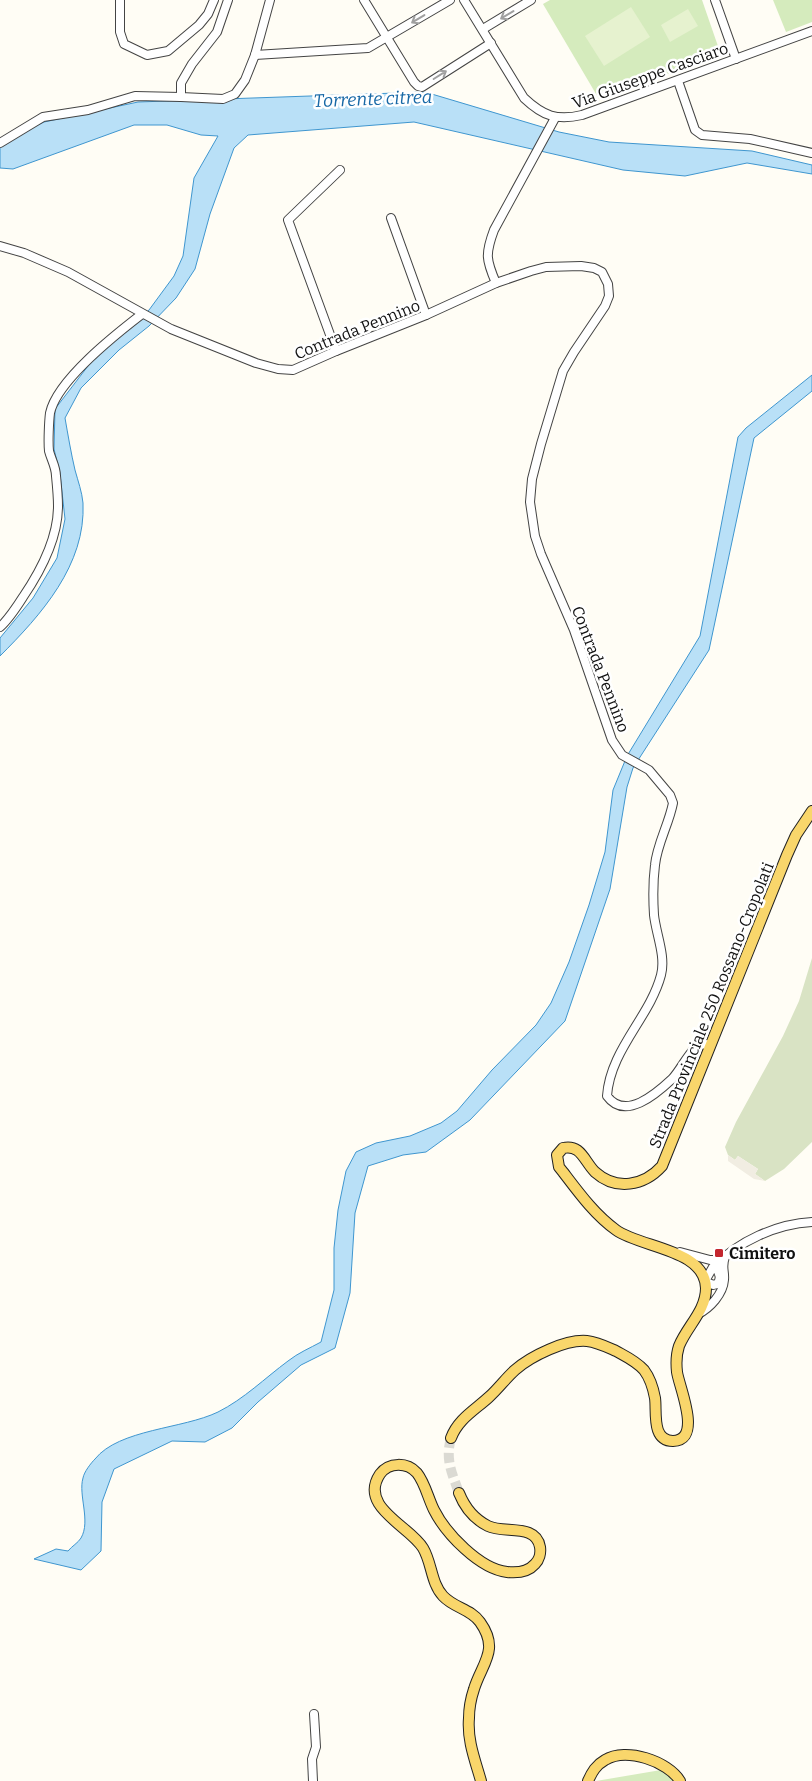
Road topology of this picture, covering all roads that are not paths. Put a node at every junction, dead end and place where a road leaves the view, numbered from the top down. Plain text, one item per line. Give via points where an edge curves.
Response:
1 (120, 0) edge
2 (214, 0) edge
3 (228, 0) edge
4 (270, 0) edge
5 (364, 0) edge
6 (450, 0) edge
7 (464, 0) edge
8 (531, 0) edge
9 (715, 0) edge
10 (482, 29) junction
11 (812, 31) edge
12 (387, 37) junction
13 (491, 43) junction
14 (255, 55) junction
15 (736, 59) junction
16 (678, 81) junction
17 (181, 98) junction
18 (555, 118) junction
19 (0, 142) edge
20 (812, 154) edge
21 (340, 170) dead end
22 (391, 218) dead end
23 (0, 246) edge
24 (496, 283) junction
25 (142, 314) junction
26 (426, 315) junction
27 (336, 351) junction
28 (0, 627) edge
29 (812, 811) edge
30 (708, 1044) dead end
31 (812, 1222) edge
32 (671, 1252) junction
33 (725, 1256) junction
34 (713, 1263) junction
35 (722, 1279) junction
36 (704, 1280) junction
37 (698, 1314) junction
38 (451, 1438) tunnel mouth
39 (459, 1493) tunnel mouth
40 (314, 1714) dead end
41 (313, 1781) edge
42 (480, 1781) edge
43 (588, 1781) edge
44 (680, 1781) edge

1 - 2 street via 120,32 124,44 147,55 168,51 200,26
3 - 17 street via 217,32 181,83
4 - 14 street
5 - 12 street
6 -> 12 street
7 - 10 street, Via Giuseppe Casciaro
8 -> 10 street
9 - 15 street
10 - 13 street, Via Giuseppe Casciaro
11 - 15 street, Via Giuseppe Casciaro
12 -> 13 street via 414,82 422,87
12 - 14 street via 368,48
13 - 18 street, Via Giuseppe Casciaro via 524,98
14 - 17 street via 245,80 235,94 223,99
15 - 16 street, Via Giuseppe Casciaro
16 - 18 street, Via Giuseppe Casciaro via 582,115
16 - 20 street via 694,130 702,135 750,139
17 - 19 street via 135,96 88,110 42,117
18 - 24 street via 489,242 487,264
21 - 27 street via 288,220
22 - 26 street
23 - 25 street, Contrada Pennino via 68,272
24 - 26 street, Contrada Pennino
24 - 30 street, Contrada Pennino via 546,267 581,266 602,272 608,284 609,296 605,306 563,372 532,479 530,502 541,554 574,630 612,740 624,756 649,770 673,803 655,865 654,914 663,963 659,982 612,1069 607,1096 617,1106 638,1104 672,1078 695,1048
25 - 27 street, Contrada Pennino via 256,363 278,369 293,370
25 - 28 street via 103,344 71,379 50,412 49,450 56,473 58,508 55,526 40,570
26 - 27 street, Contrada Pennino
29 - 32 main road, Strada Provinciale 250 Rossano-Cropolati via 787,855 662,1166 644,1180 623,1184 596,1173 576,1149 562,1148 556,1155 562,1172 608,1224 626,1237
31 - 33 street via 790,1224 769,1231
32 - 34 street via 682,1252
32 - 36 main road, Strada Provinciale 250 Rossano-Cropolati via 691,1262
33 - 34 street
33 - 35 street
34 - 35 street
34 - 36 street
35 - 36 street via 715,1284
35 - 37 street via 710,1307
36 - 37 main road via 704,1300
37 - 38 main road via 682,1340 676,1359 689,1422 680,1439 667,1440 660,1435 651,1382 640,1366 601,1344 582,1341 563,1344 517,1368 464,1418
39 - 42 main road via 472,1515 486,1525 533,1535 541,1550 535,1565 527,1570 511,1572 493,1569 479,1560 444,1526 419,1476 411,1468 390,1466 376,1484 380,1506 422,1547 442,1595 479,1620 488,1640 488,1659 474,1688 469,1716 470,1744
40 - 41 street
43 - 44 main road via 596,1767 617,1755 660,1763 670,1768

